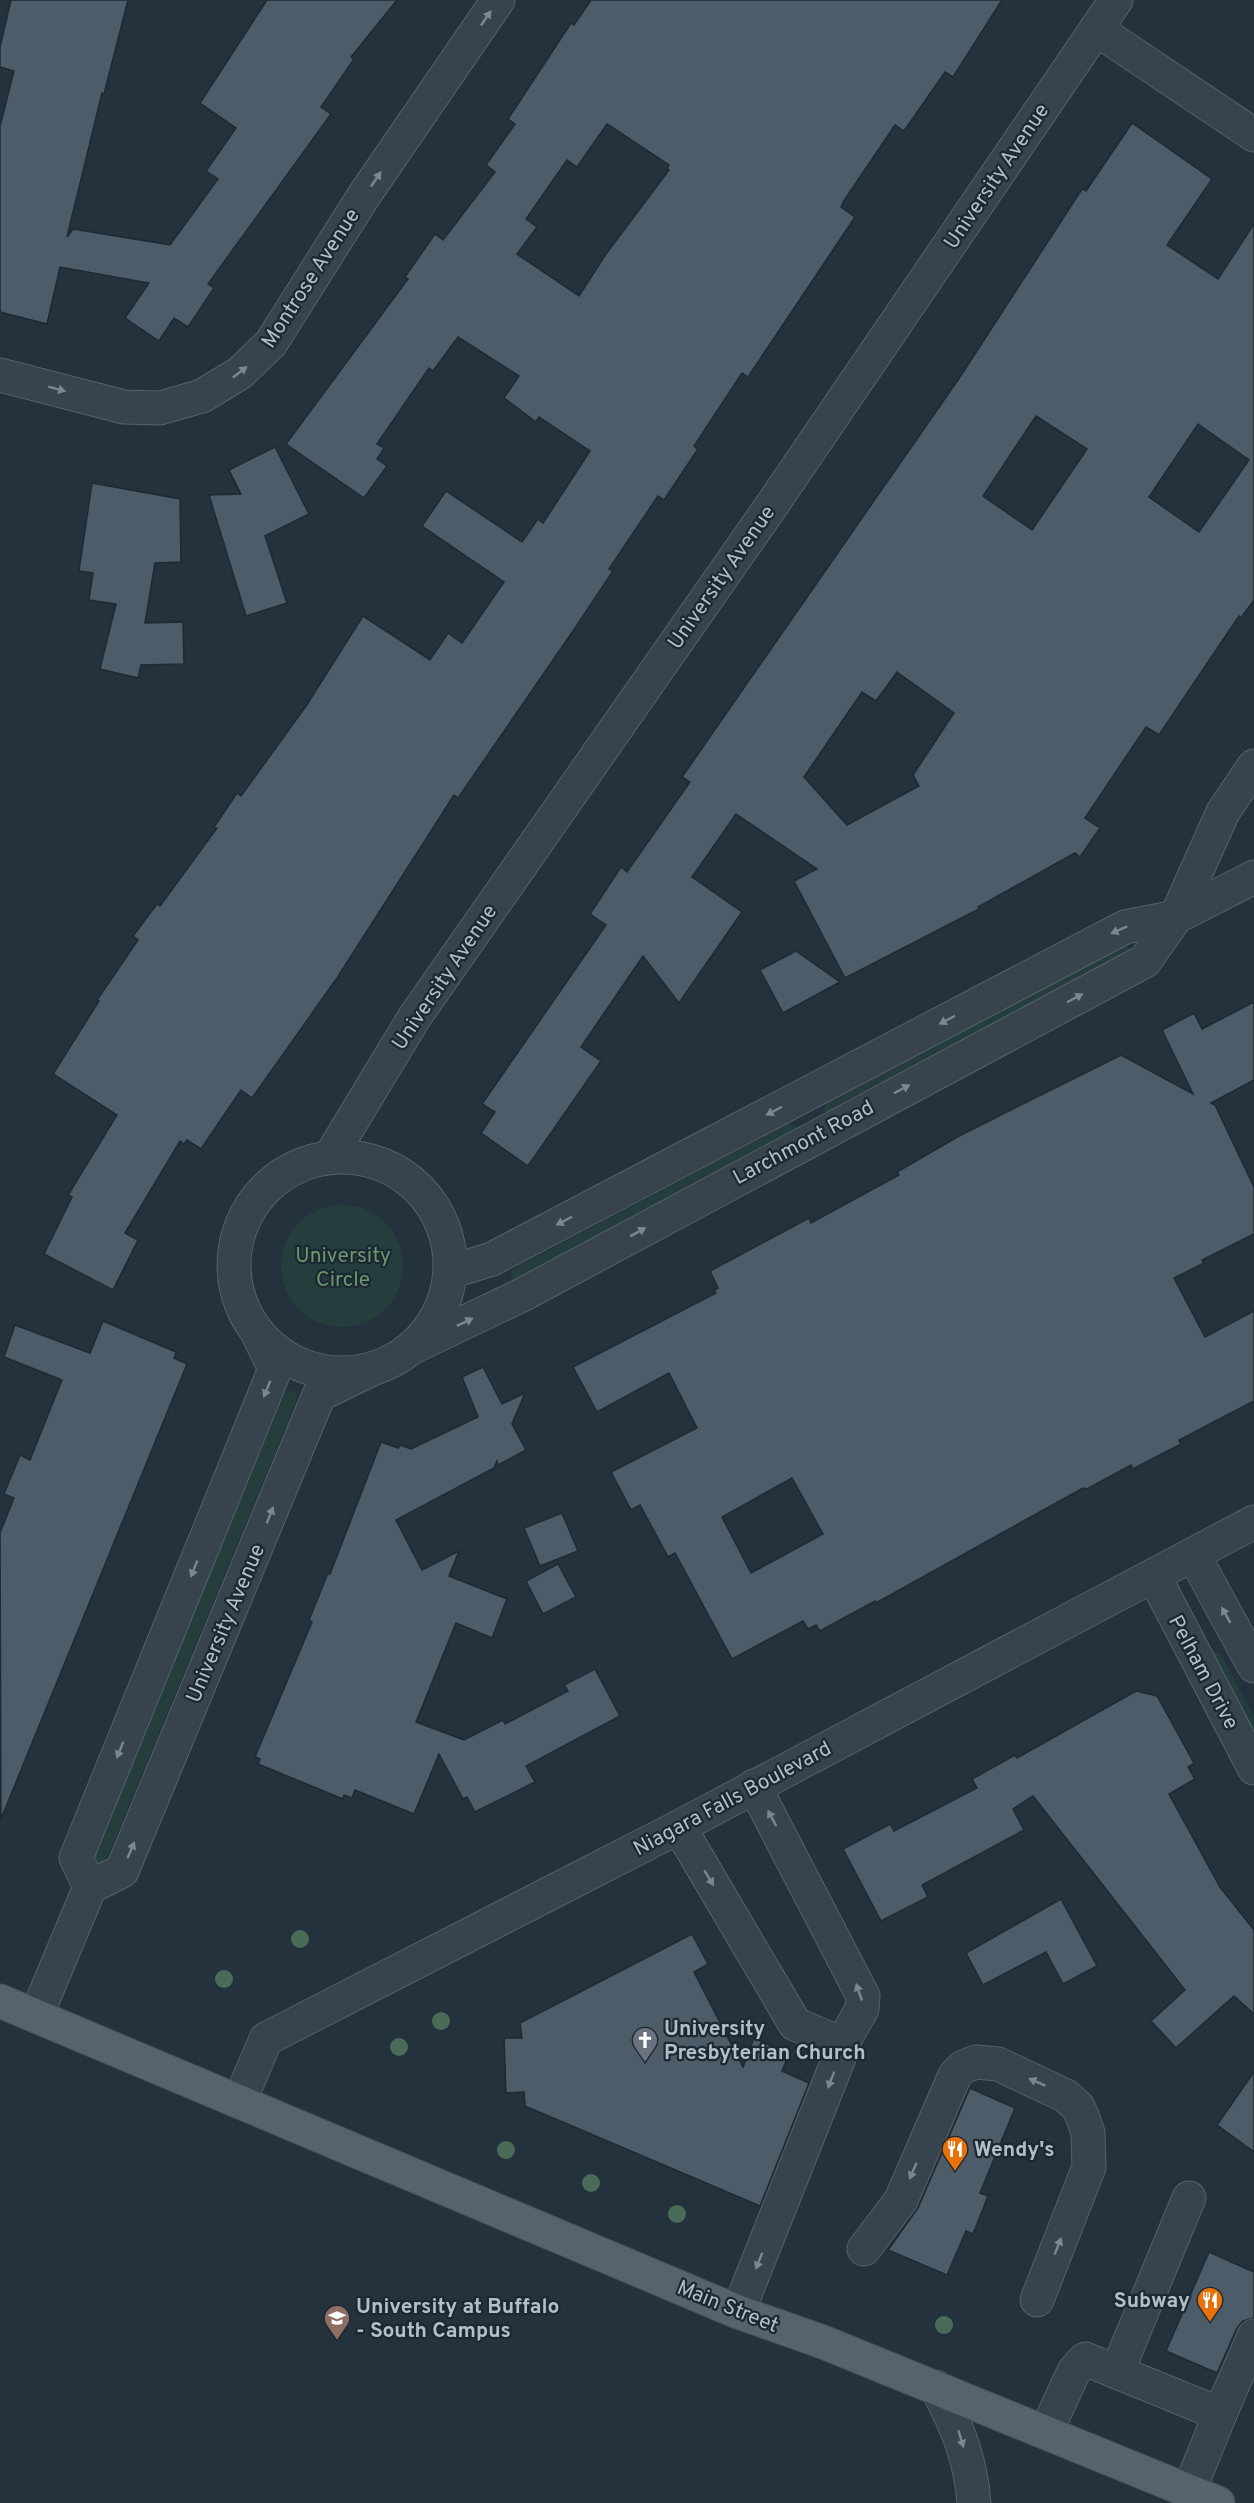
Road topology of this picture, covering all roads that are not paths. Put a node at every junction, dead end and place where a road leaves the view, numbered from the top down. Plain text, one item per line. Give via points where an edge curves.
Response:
1 (498, 0) edge
2 (1116, 0) edge
3 (1096, 29) junction
4 (1254, 135) edge
5 (0, 375) edge
6 (1254, 766) edge
7 (1254, 877) edge
8 (1176, 917) junction
9 (806, 1094) junction
10 (825, 1130) junction
11 (330, 1156) junction
12 (450, 1272) junction
13 (259, 1336) junction
14 (413, 1347) junction
15 (372, 1370) junction
16 (1254, 1522) edge
17 (1193, 1554) junction
18 (1154, 1576) junction
19 (1254, 1666) edge
20 (1254, 1768) edge
21 (754, 1786) junction
22 (680, 1827) junction
23 (90, 1887) junction
24 (0, 2001) edge
25 (36, 2016) junction
26 (842, 2044) junction
27 (240, 2100) junction
28 (1189, 2198) dead end
29 (864, 2249) dead end
30 (1037, 2300) dead end
31 (738, 2312) junction
32 (1254, 2336) edge
33 (1117, 2372) junction
34 (936, 2387) junction
35 (1220, 2414) junction
36 (1047, 2432) junction
37 (1186, 2495) edge
38 (974, 2503) edge

5 -> 1 street, Montrose Avenue via 124,407 160,408 202,396 240,373 271,343 363,197
2 - 3 street, University Avenue
3 - 4 street
3 - 11 street, University Avenue via 772,505 414,1018
6 - 8 street via 1223,812
7 - 8 street, Larchmont Road
8 -> 9 street, Larchmont Road via 1125,927
10 -> 8 street, Larchmont Road via 1145,961
9 - 10 street
9 -> 12 street, Larchmont Road via 492,1259
14 -> 10 street, Larchmont Road via 522,1295
11 - 12 street via 367,1159 396,1170 419,1189 437,1213 448,1242
11 - 13 street via 281,1174 246,1212 236,1237 236,1289
12 - 14 street via 444,1300 432,1326
13 - 15 street via 277,1353 299,1365 348,1374
13 -> 23 street via 275,1369 76,1858
14 - 15 street
23 -> 15 street, University Avenue via 122,1871 320,1395
16 - 17 street, Niagara Falls Boulevard
17 - 18 street, Niagara Falls Boulevard
19 -> 17 street
18 - 20 street, Pelham Drive
18 - 21 street, Niagara Falls Boulevard
21 - 22 street, Niagara Falls Boulevard
26 -> 21 street via 862,2009 863,1996
22 -> 26 street via 795,2024
22 - 27 street, Niagara Falls Boulevard via 266,2039
23 - 25 street
24 - 25 main road, Main Street
25 - 27 main road, Main Street
26 -> 31 street
27 - 31 main road, Main Street
28 - 33 street
30 -> 29 street via 1086,2178 1088,2133 1078,2108 1066,2097 998,2064 976,2062 955,2075 901,2200
31 - 34 main road, Main Street
32 - 35 street
33 - 35 street
33 - 36 street via 1085,2359 1074,2371
34 - 36 main road, Main Street
34 -> 38 street via 957,2426
35 - 37 street
36 - 37 main road, Main Street

